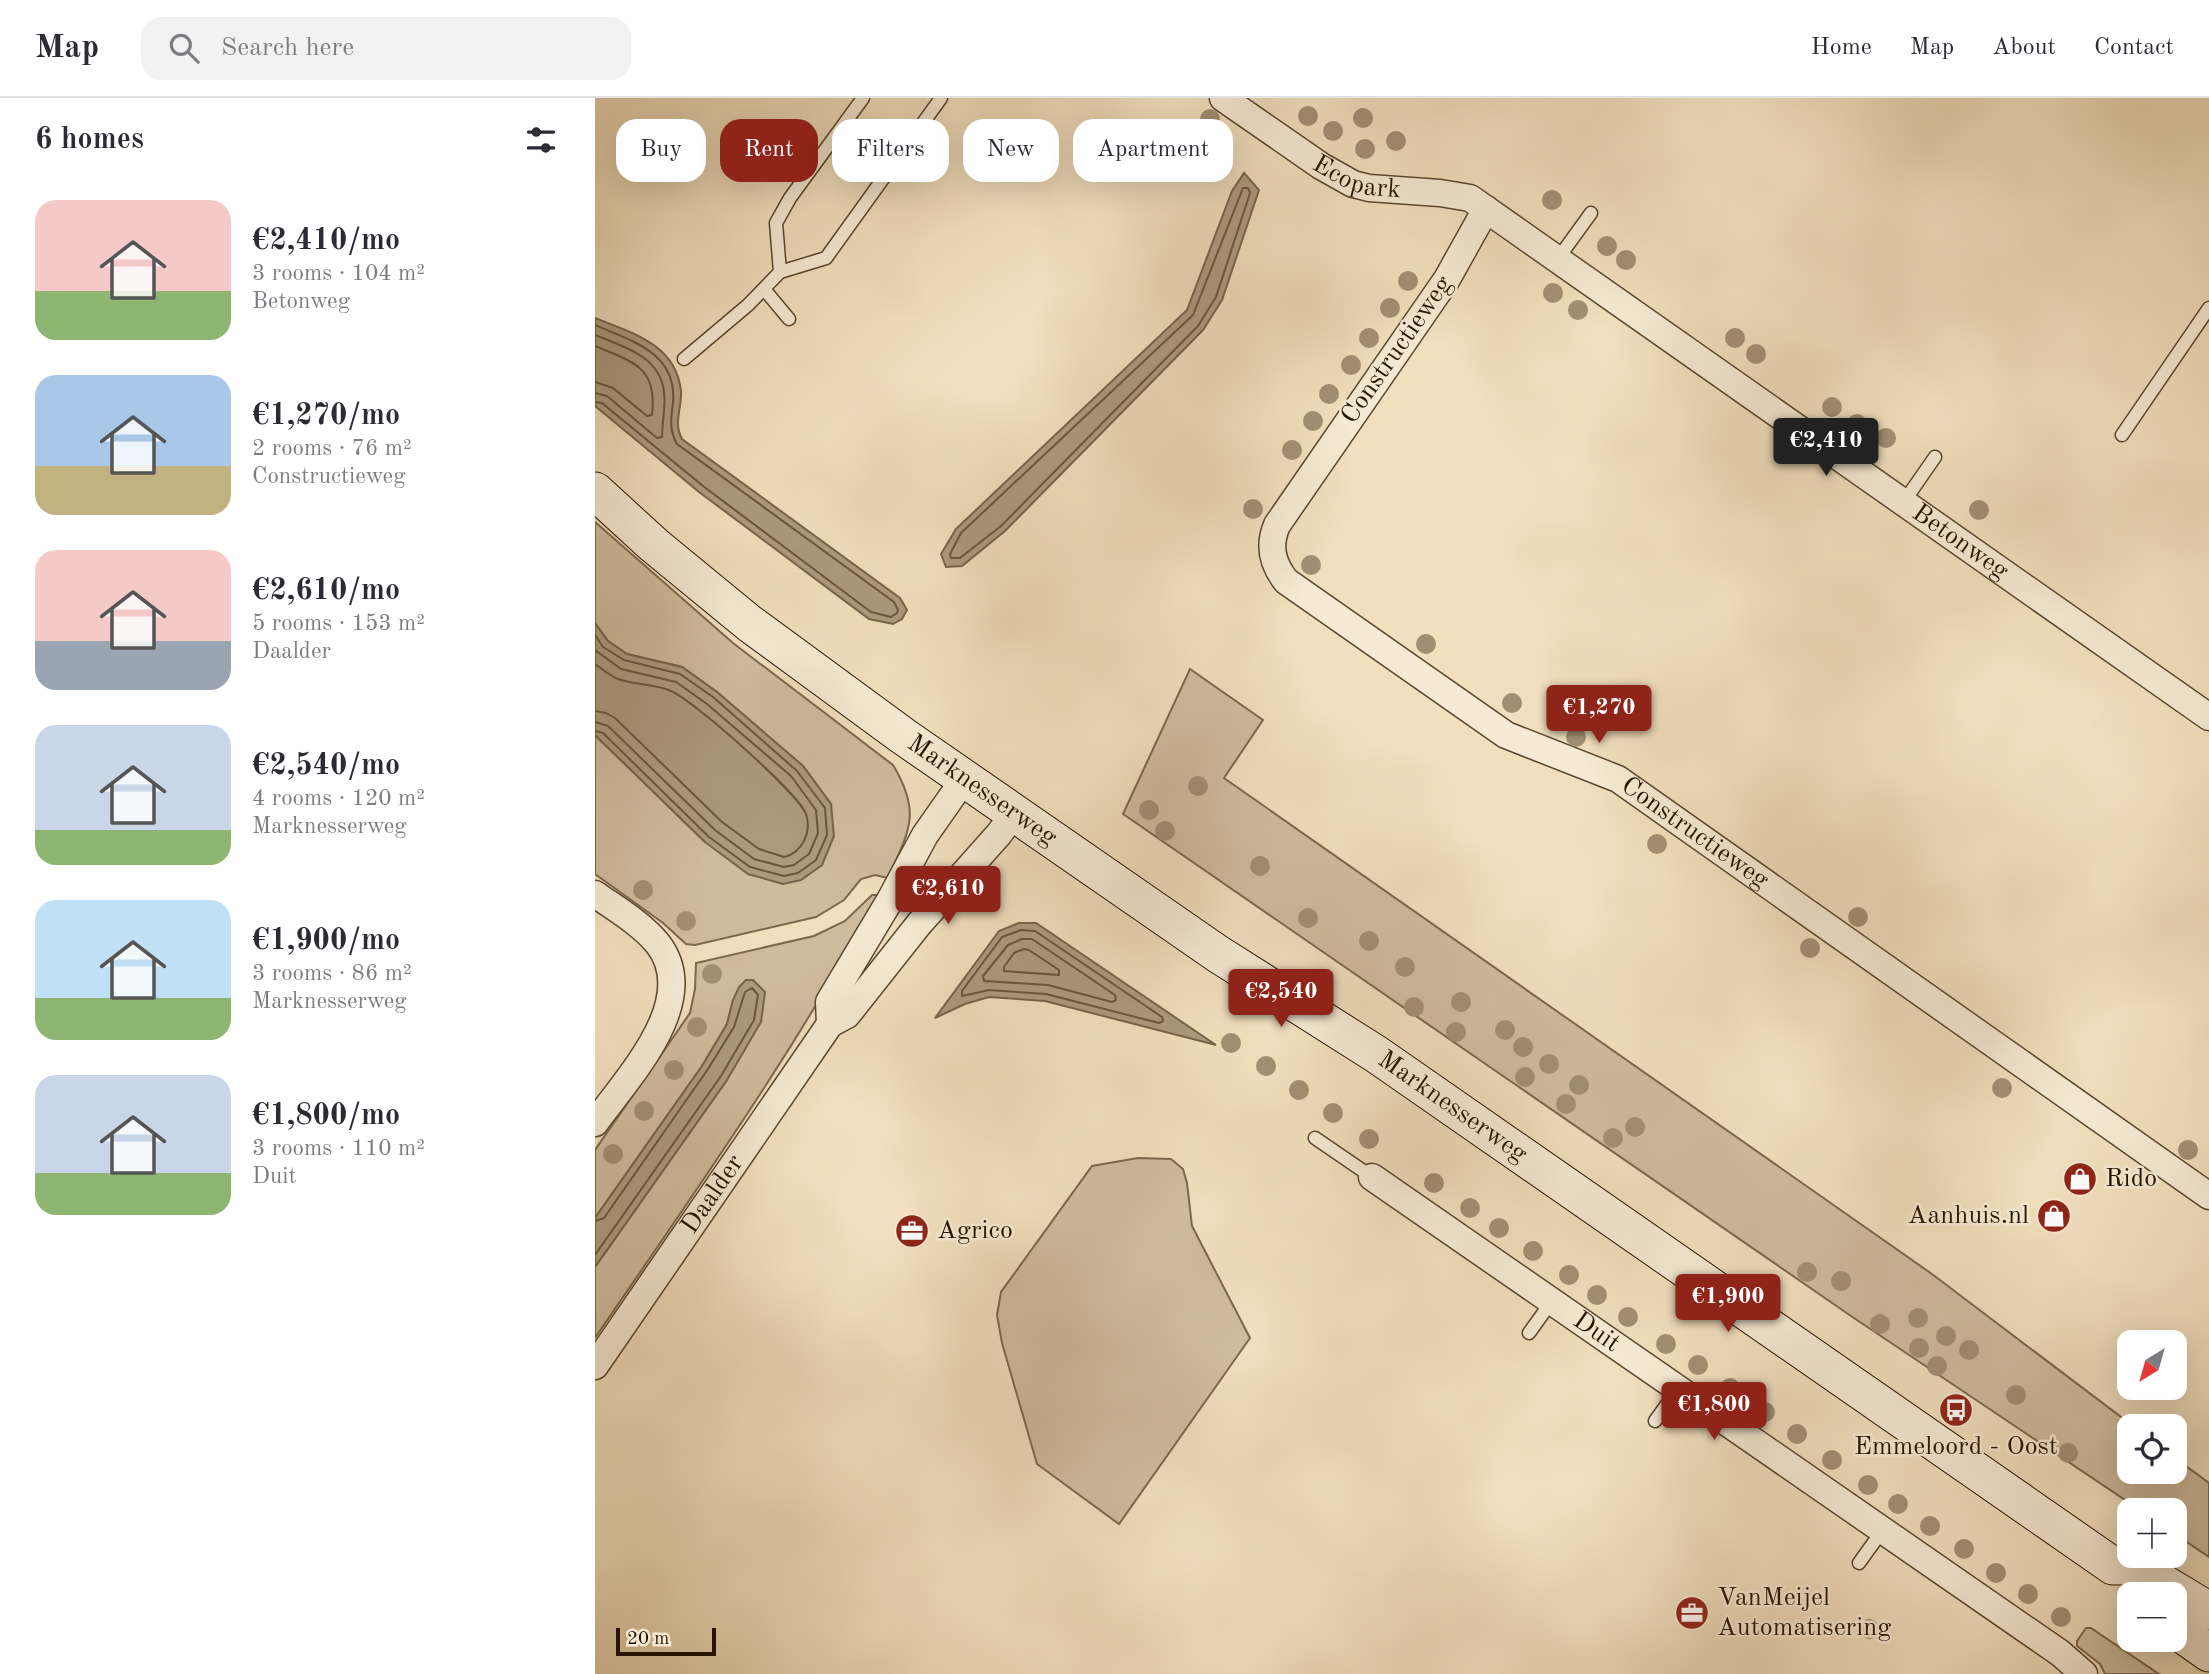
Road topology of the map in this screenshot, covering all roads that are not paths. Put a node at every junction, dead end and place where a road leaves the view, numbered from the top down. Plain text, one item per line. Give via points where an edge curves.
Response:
1 (863, 98) edge
2 (941, 98) edge
3 (1223, 98) edge
4 (1478, 204) junction
5 (1591, 213) dead end
6 (1557, 260) junction
7 (780, 272) junction
8 (764, 289) junction
9 (2209, 308) edge
10 (789, 319) dead end
11 (684, 359) dead end
12 (2122, 435) dead end
13 (1935, 457) dead end
14 (595, 491) edge
15 (1903, 503) junction
16 (2209, 717) edge
17 (965, 778) junction
18 (1015, 812) junction
19 (595, 894) edge
20 (830, 1024) junction
21 (595, 1124) edge
22 (1315, 1138) dead end
23 (1372, 1177) joint
24 (2209, 1196) edge
25 (1552, 1301) junction
26 (1529, 1334) dead end
27 (595, 1366) edge
28 (1678, 1389) junction
29 (1655, 1421) dead end
30 (1882, 1531) junction
31 (1859, 1563) dead end
32 (2122, 1580) edge
33 (2209, 1611) edge
34 (2187, 1637) edge
35 (2209, 1653) edge
36 (2074, 1671) edge

1 - 7 lane via 776,223
2 - 7 lane via 826,258
3 - 4 street, Ecopark via 1353,184 1440,193
4 - 6 street, Betonweg
4 - 24 street, Constructieweg via 1447,279 1276,525 1271,540 1273,559 1286,581 1506,735 1618,779
5 - 6 lane
6 - 15 street, Betonweg
7 - 8 lane
8 - 10 lane
8 - 11 lane
9 - 12 lane
13 - 15 lane
14 - 17 main road, Marknesserweg via 805,667
15 - 16 street, Betonweg
17 - 18 main road, Marknesserweg
17 - 20 street, Daalder via 925,835 829,1002
18 - 20 street, Daalder via 847,1015
18 - 32 main road, Marknesserweg via 1217,954 1398,1069
19 - 21 street via 647,932 668,960 672,976 669,1010 661,1028
20 - 27 street, Daalder
22 - 23 lane, Duit
23 - 25 street, Duit
25 - 26 lane
25 - 28 street, Duit
28 - 29 lane
28 - 30 street, Duit
30 - 31 lane
30 - 36 street, Duit
32 - 33 main road, Marknesserweg via 2135,1566
34 - 35 main road

